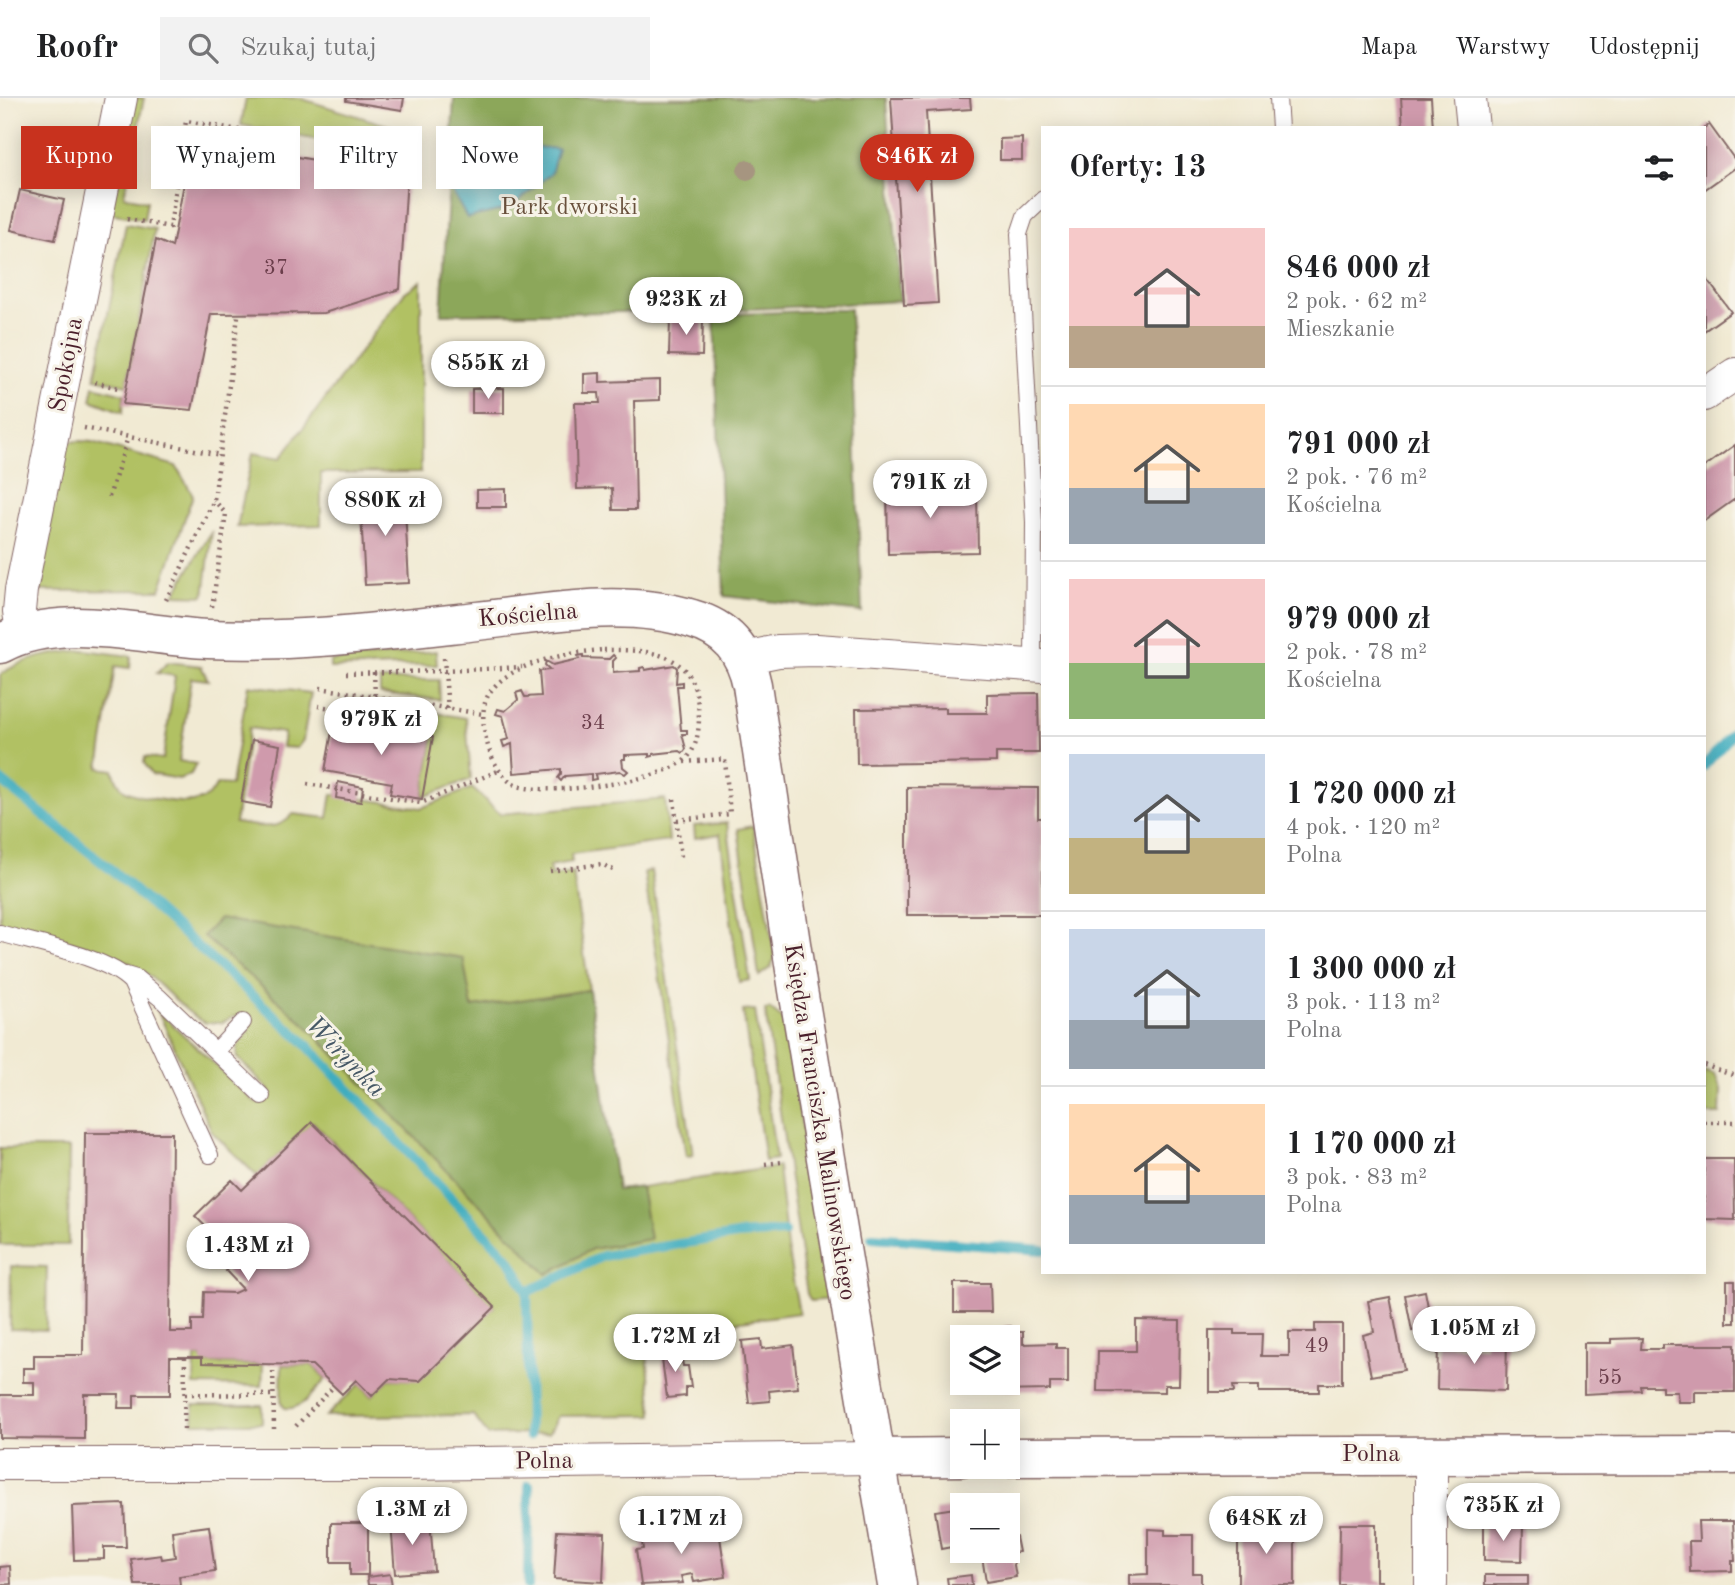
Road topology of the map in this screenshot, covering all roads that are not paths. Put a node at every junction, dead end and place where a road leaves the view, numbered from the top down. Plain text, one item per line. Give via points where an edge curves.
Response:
1 (121, 98) edge
2 (1278, 98) edge
3 (1471, 98) edge
4 (1280, 126) edge
5 (1473, 126) edge
6 (1041, 201) edge
7 (1735, 374) edge
8 (1706, 394) edge
9 (1037, 459) edge
10 (11, 638) edge
11 (744, 659) junction
12 (1038, 666) edge
13 (0, 933) edge
14 (123, 974) junction
15 (243, 1022) dead end
16 (216, 1051) junction
17 (262, 1096) dead end
18 (211, 1155) dead end
19 (1735, 1455) edge
20 (1431, 1456) junction
21 (950, 1457) edge
22 (1020, 1457) edge
23 (875, 1458) junction
24 (0, 1464) edge
25 (897, 1585) edge
26 (1431, 1585) edge

1 - 10 street, Spokojna
2 - 4 lane
3 - 5 street
6 - 9 lane via 1025,216 1019,234
7 - 8 street
9 - 12 lane
10 - 11 street, Kościelna via 74,628 248,639 592,610 643,610 708,625 731,639
11 - 12 street via 778,651 817,650
11 - 23 street, Księdza Franciszka Malinowskiego via 752,685
13 - 14 lane via 97,961
14 - 16 lane via 145,984
14 - 18 lane via 149,1016
15 - 16 lane
16 - 17 lane
19 - 20 street, Polna
20 - 22 street, Polna
20 - 26 street
21 - 23 street, Polna
23 - 24 street, Polna
23 - 25 street, Księdza Franciszka Malinowskiego

